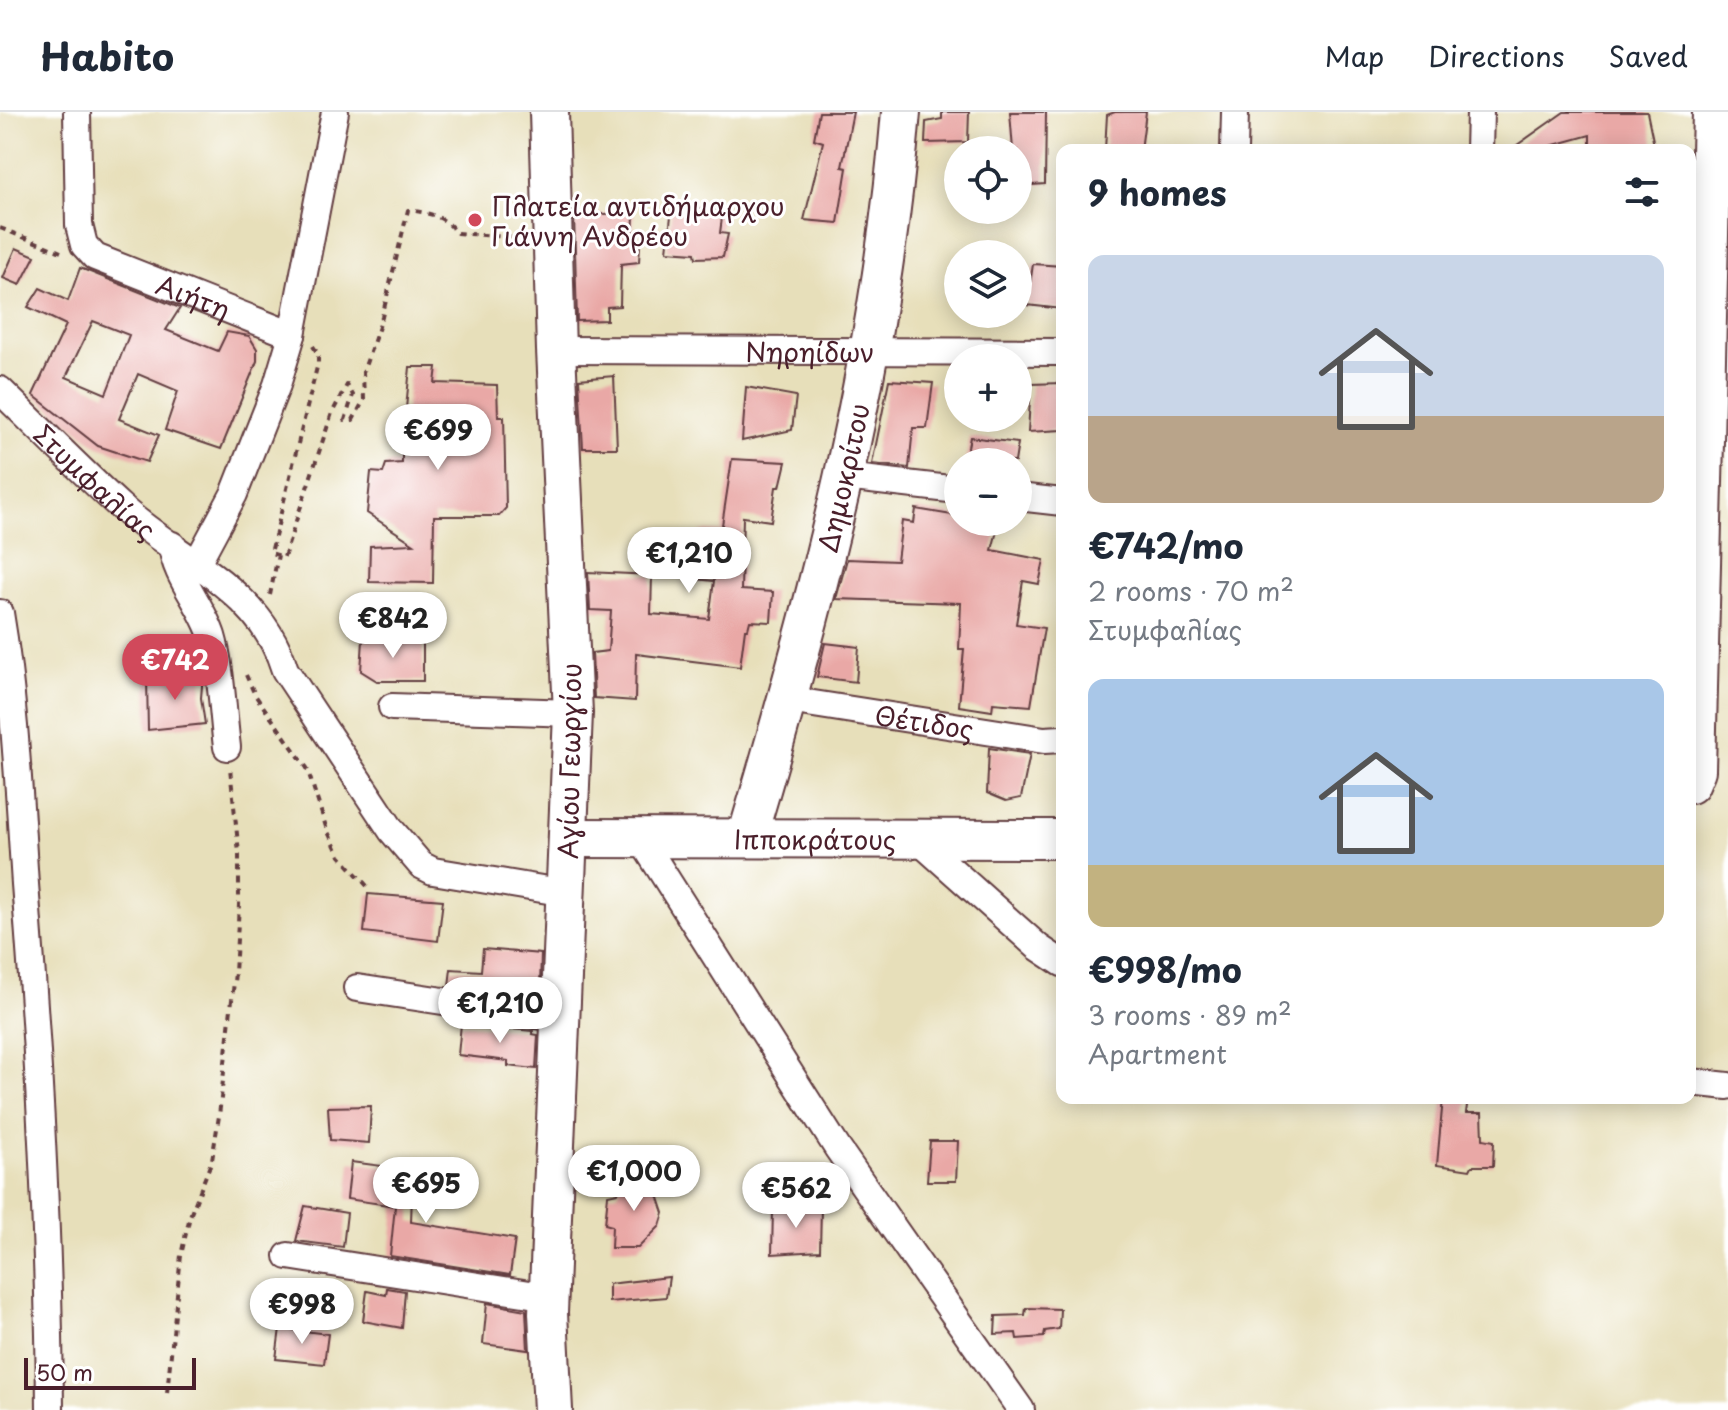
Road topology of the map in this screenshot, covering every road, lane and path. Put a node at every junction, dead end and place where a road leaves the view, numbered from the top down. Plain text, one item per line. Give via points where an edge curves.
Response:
1 (77, 112) edge
2 (335, 112) edge
3 (549, 112) edge
4 (901, 112) edge
5 (1235, 112) edge
6 (1480, 112) edge
7 (1712, 112) edge
8 (1234, 144) edge
9 (1479, 144) edge
10 (0, 228) edge
11 (553, 240) junction
12 (95, 257) junction
13 (292, 335) junction
14 (556, 350) junction
15 (870, 351) junction
16 (1056, 352) edge
17 (0, 390) edge
18 (845, 477) junction
19 (944, 488) edge
20 (1032, 499) edge
21 (1056, 501) edge
22 (1696, 513) edge
23 (172, 545) junction
24 (278, 555) junction
25 (197, 563) junction
26 (0, 613) edge
27 (263, 622) junction
28 (242, 666) dead end
29 (788, 700) junction
30 (392, 707) dead end
31 (573, 713) junction
32 (1056, 739) edge
33 (227, 747) joint
34 (747, 837) junction
35 (569, 838) junction
36 (641, 839) junction
37 (917, 839) junction
38 (1056, 839) edge
39 (368, 887) dead end
40 (566, 893) junction
41 (1056, 959) edge
42 (357, 988) dead end
43 (562, 1019) junction
44 (1696, 1083) edge
45 (1728, 1086) edge
46 (288, 1256) dead end
47 (549, 1297) junction
48 (167, 1393) dead end
49 (50, 1410) edge
50 (553, 1410) edge
51 (1021, 1410) edge

1 - 12 street via 79,225 84,245
2 - 13 street
3 - 11 street, Αγίου Γεωργίου
4 - 15 street, Δημοκρίτου via 894,204
5 - 8 street
6 - 9 street
7 - 22 street
10 - 12 path via 57,251
11 - 14 street, Αγίου Γεωργίου
11 - 24 path via 457,233 433,214 408,210 363,372 364,400 353,420 345,420 353,395 347,385 332,413 284,557
12 - 13 street, Αιήτη
13 - 24 path via 315,348 318,363 271,553
13 - 25 street via 234,494
14 - 15 street, Νηρηίδων
14 - 31 street, Αγίου Γεωργίου
15 - 16 street, Νηρηίδων
15 - 18 street, Δημοκρίτου
17 - 23 street, Στυμφαλίας via 125,511
18 - 19 street
18 - 29 street, Δημοκρίτου
20 - 21 street
23 - 25 street, Στυμφαλίας
23 - 33 street via 173,558 212,637
24 - 27 path
25 - 27 street, Στυμφαλίας
26 - 49 street via 31,959
27 - 40 street via 285,670 392,831 421,865
28 - 39 path via 255,695 307,768 340,856
29 - 32 street, Θέτιδος
29 - 34 street, Δημοκρίτου
30 - 31 street
31 - 35 street, Αγίου Γεωργίου
33 - 48 path via 239,853 235,973 212,1160 181,1255
34 - 36 street, Ιπποκράτους
34 - 37 street, Ιπποκράτους
35 - 36 street, Ιπποκράτους
35 - 40 street, Αγίου Γεωργίου
36 - 51 street via 838,1149
37 - 38 street, Ιπποκράτους
37 - 41 street
40 - 43 street, Αγίου Γεωργίου
42 - 43 street
43 - 47 street, Αγίου Γεωργίου
44 - 45 street
46 - 47 street
47 - 50 street, Αγίου Γεωργίου

